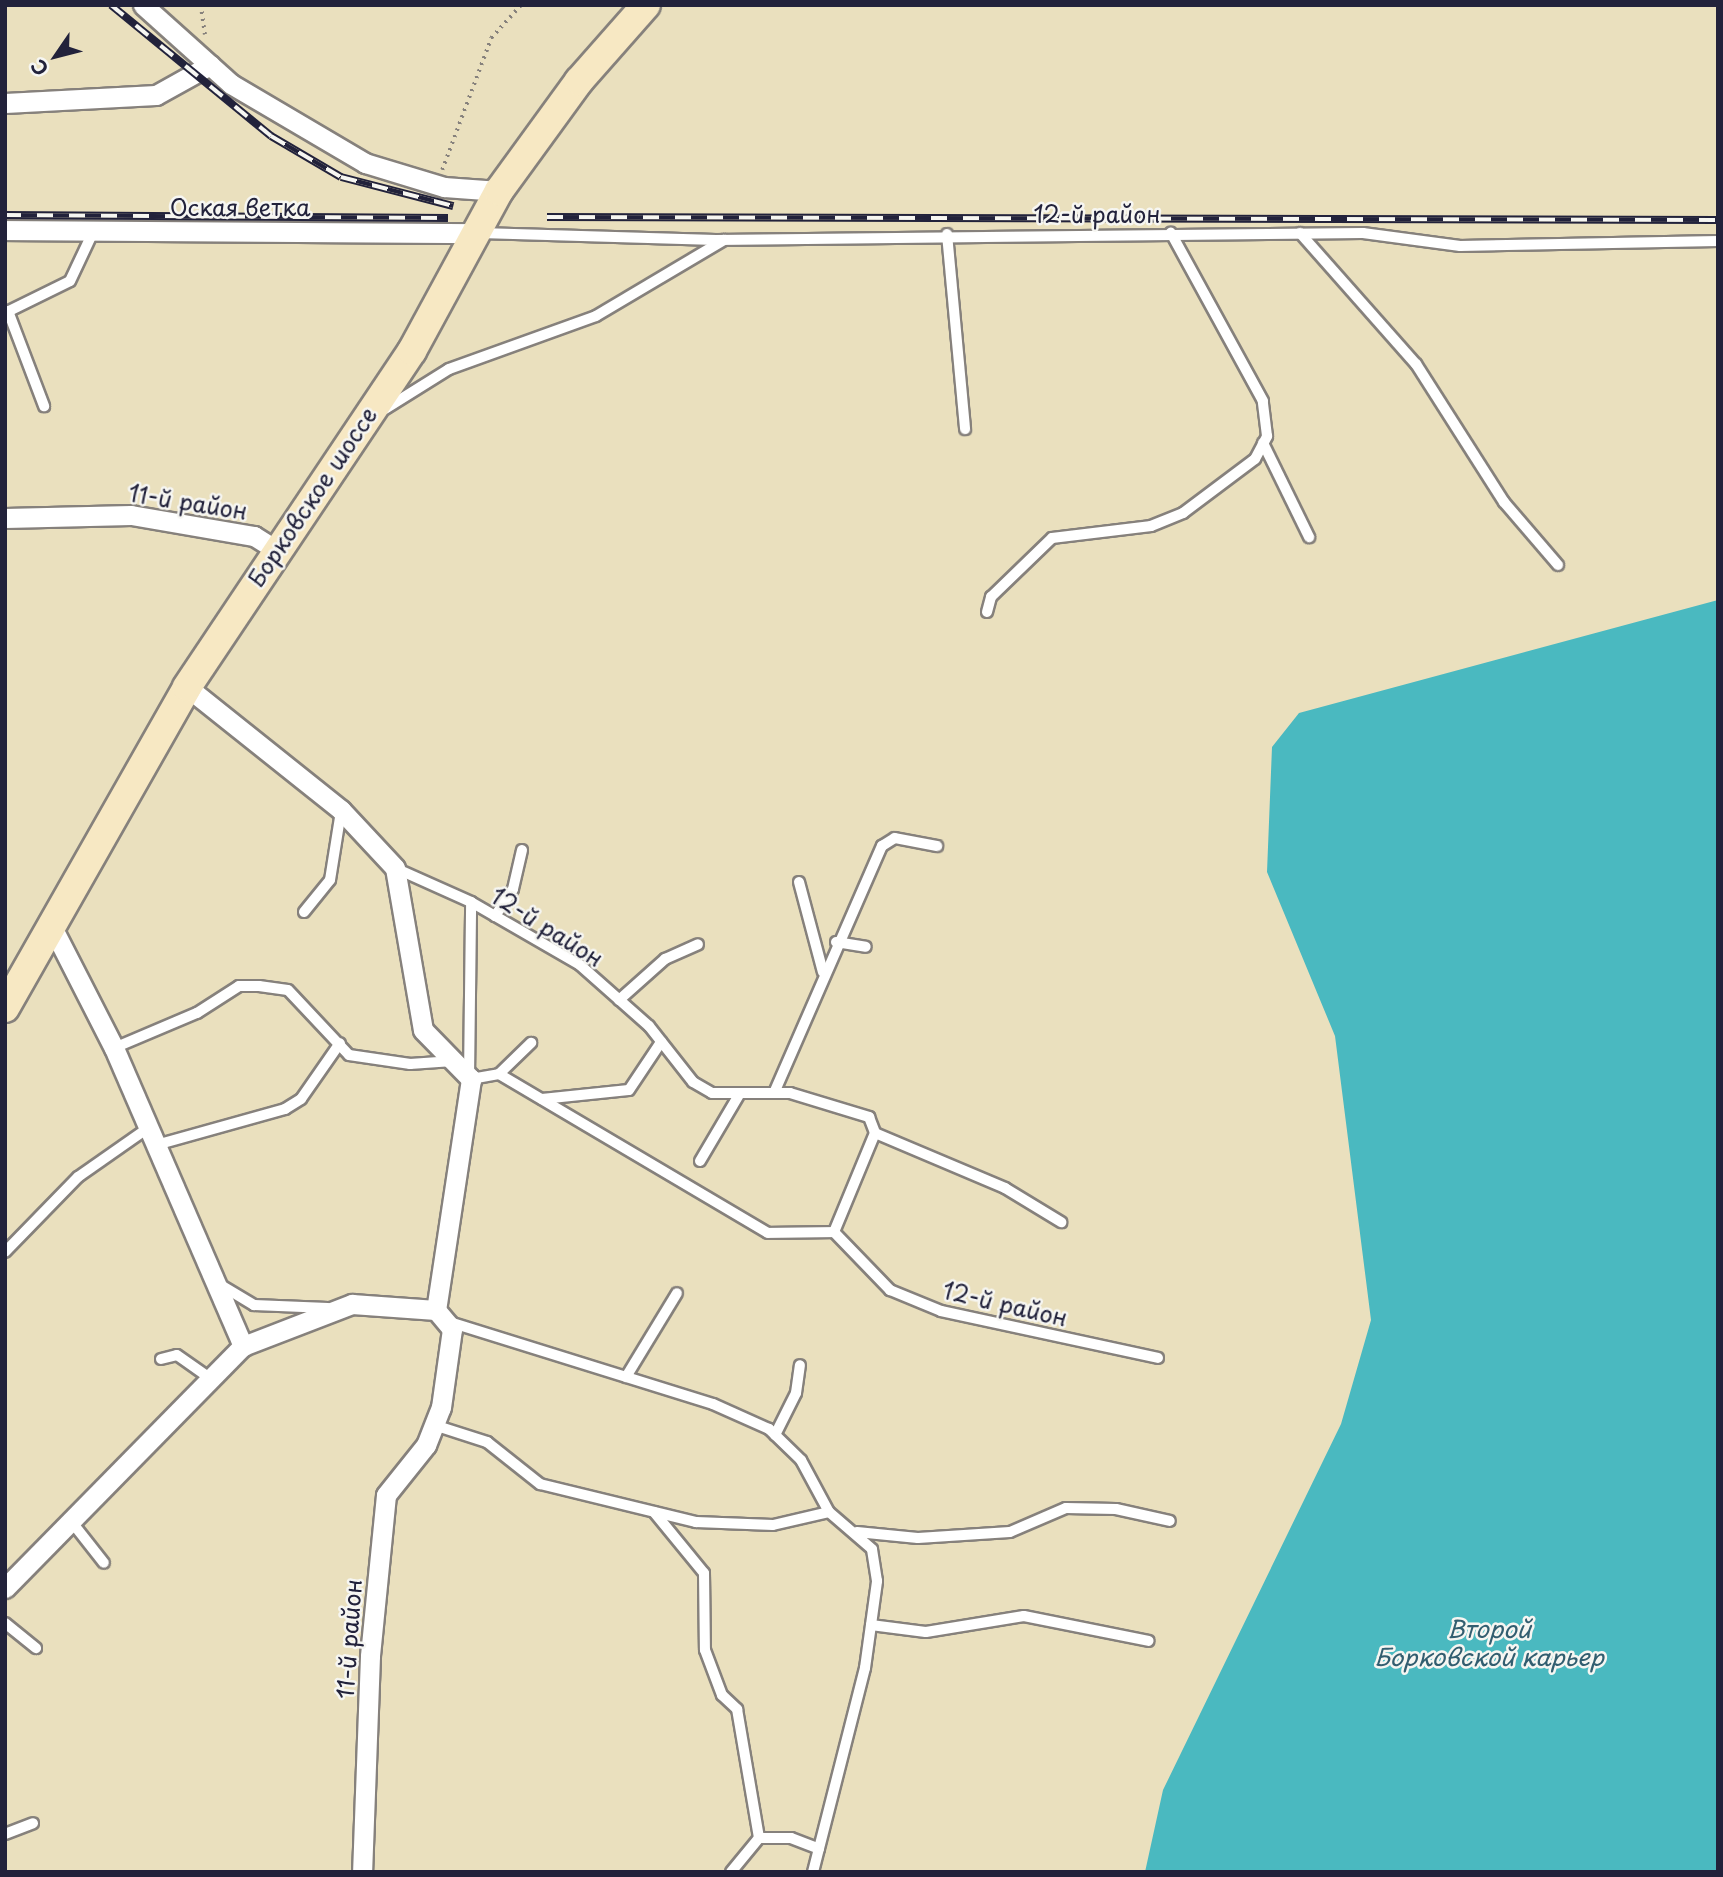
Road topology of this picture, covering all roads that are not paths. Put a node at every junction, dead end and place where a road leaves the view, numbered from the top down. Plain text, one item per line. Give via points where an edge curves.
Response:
1 (143, 5) edge
2 (646, 5) edge
3 (210, 65) junction
4 (5, 103) edge
5 (499, 191) junction
6 (5, 230) edge
7 (94, 230) junction
8 (475, 233) junction
9 (1171, 233) junction
10 (1300, 233) junction
11 (947, 234) junction
12 (724, 240) junction
13 (1718, 241) edge
14 (7, 312) edge
15 (44, 406) dead end
16 (965, 429) dead end
17 (355, 431) junction
18 (1263, 443) junction
19 (5, 517) edge
20 (1309, 537) dead end
21 (275, 549) junction
22 (1558, 565) dead end
23 (987, 612) dead end
24 (187, 687) junction
25 (341, 810) junction
26 (937, 846) dead end
27 (522, 850) dead end
28 (395, 868) junction
29 (799, 882) dead end
30 (471, 902) junction
31 (304, 912) dead end
32 (495, 916) junction
33 (49, 921) junction
34 (836, 942) junction
35 (698, 944) dead end
36 (866, 947) dead end
37 (823, 972) junction
38 (620, 1000) junction
39 (5, 1008) edge
40 (661, 1042) junction
41 (340, 1043) junction
42 (531, 1043) dead end
43 (114, 1048) junction
44 (453, 1060) junction
45 (499, 1074) junction
46 (470, 1078) junction
47 (740, 1093) junction
48 (774, 1093) junction
49 (540, 1099) junction
50 (875, 1133) junction
51 (152, 1137) junction
52 (700, 1161) dead end
53 (1061, 1222) dead end
54 (834, 1232) junction
55 (5, 1252) edge
56 (215, 1282) junction
57 (677, 1293) dead end
58 (342, 1308) junction
59 (440, 1316) junction
60 (243, 1346) junction
61 (161, 1359) dead end
62 (1158, 1359) dead end
63 (800, 1365) dead end
64 (626, 1377) junction
65 (211, 1379) junction
66 (434, 1425) junction
67 (775, 1435) junction
68 (654, 1512) junction
69 (829, 1512) junction
70 (71, 1521) junction
71 (1170, 1521) dead end
72 (857, 1532) junction
73 (104, 1563) dead end
74 (5, 1588) edge
75 (5, 1623) edge
76 (871, 1625) junction
77 (1149, 1641) dead end
78 (36, 1648) dead end
79 (33, 1823) dead end
80 (5, 1833) edge
81 (759, 1838) junction
82 (819, 1849) junction
83 (362, 1872) edge
84 (731, 1872) edge
85 (813, 1872) edge

1 - 3 street
2 - 5 street, Борковское шоссе via 579,81
3 - 4 street via 156,95
3 - 5 street via 365,163 436,185
5 - 8 street, Борковское шоссе
6 - 7 street, Оская ветка
7 - 8 street, Оская ветка
7 - 14 lane via 70,281
8 - 12 lane, 12-й район
8 - 17 street, Борковское шоссе via 412,351
9 - 10 lane, 12-й район
9 - 11 lane, 12-й район
9 - 18 lane via 1263,401
10 - 13 lane, 12-й район via 1363,233 1460,246
10 - 22 lane via 1416,364 1504,502
11 - 12 lane, 12-й район
11 - 16 lane
12 - 17 lane via 596,316 449,369
14 - 15 lane
17 - 21 street, Борковское шоссе
18 - 20 lane
18 - 23 lane via 1217,492 1182,513 1151,526 1052,538 991,597
19 - 21 street, 11-й район via 131,515 254,536
21 - 24 street, Борковское шоссе
24 - 25 street
24 - 33 street, Борковское шоссе
25 - 28 street
25 - 31 lane via 330,880
26 - 34 lane via 895,838 883,846
27 - 32 lane via 513,889
28 - 30 lane, 12-й район
28 - 44 street via 424,1030
29 - 37 lane
30 - 32 lane, 12-й район
30 - 46 lane
32 - 38 lane, 12-й район via 580,965
33 - 39 street, Борковское шоссе
33 - 43 street
34 - 36 lane
34 - 37 lane
35 - 38 lane via 636,980
37 - 48 lane
38 - 40 lane, 12-й район
40 - 47 lane, 12-й район via 693,1082 712,1093
40 - 49 lane via 629,1090
41 - 43 lane via 288,990 239,986 197,1013
41 - 44 lane via 349,1055 410,1064
41 - 51 lane via 301,1099 285,1109
42 - 45 lane
43 - 51 street
44 - 46 street
45 - 46 lane
45 - 49 lane
46 - 59 street
47 - 48 lane, 12-й район
47 - 52 lane
48 - 50 lane, 12-й район via 833,1102 869,1118
49 - 54 lane via 768,1233
50 - 53 lane via 1006,1188
50 - 54 lane
51 - 55 lane via 114,1146
51 - 56 street
54 - 62 lane, 12-й район via 890,1290 941,1311
56 - 58 lane via 254,1305
56 - 60 street
57 - 64 lane
58 - 59 street
58 - 60 street
59 - 64 lane
59 - 66 street, 11-й район via 452,1329
60 - 65 street
61 - 65 lane via 177,1355
63 - 67 lane via 796,1393
64 - 67 lane via 713,1404
65 - 70 street
66 - 68 lane via 487,1441 540,1484
66 - 83 street, 11-й район via 426,1445 386,1495 370,1656
67 - 69 lane via 801,1460
68 - 69 lane via 731,1527
68 - 81 lane via 704,1573 705,1650 722,1695 737,1709
69 - 72 lane
70 - 73 lane
70 - 74 street
71 - 72 lane via 1115,1509 1066,1508 1010,1532 918,1538
72 - 76 lane via 872,1549 877,1581
75 - 78 lane
76 - 77 lane via 926,1632 1024,1616
76 - 82 lane
79 - 80 lane
81 - 82 lane via 791,1838
81 - 84 lane
82 - 85 lane

